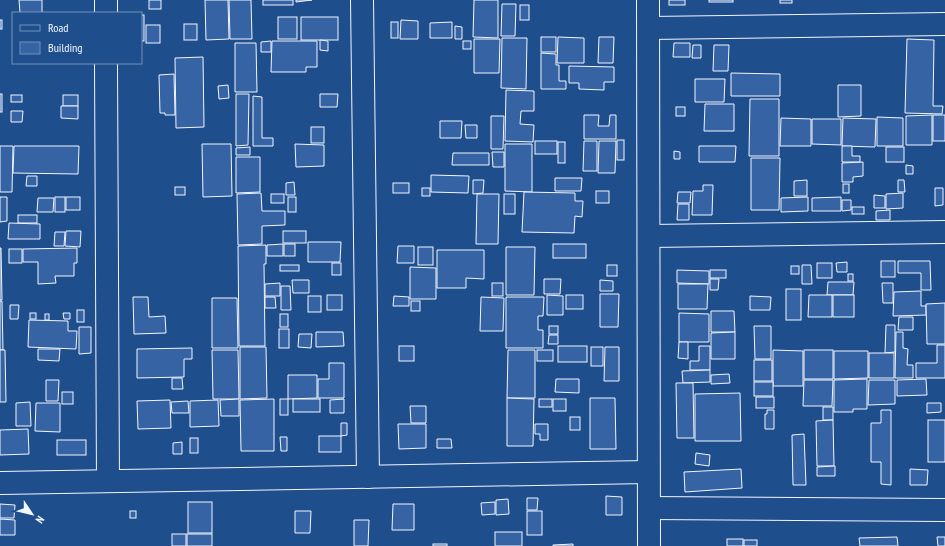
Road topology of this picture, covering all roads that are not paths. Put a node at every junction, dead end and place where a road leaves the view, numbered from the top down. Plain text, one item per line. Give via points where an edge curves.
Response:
1 (106, 0) edge
2 (362, 0) edge
3 (648, 0) edge
4 (106, 12) edge
5 (945, 24) edge
6 (648, 28) junction
7 (106, 64) edge
8 (945, 232) edge
9 (649, 236) junction
10 (648, 472) junction
11 (368, 477) junction
12 (108, 482) junction
13 (0, 483) edge
14 (649, 508) junction
15 (945, 510) edge
16 (649, 546) edge

1 - 4 street
2 - 11 street
3 - 6 street
5 - 6 street
6 - 9 street
7 - 12 street
8 - 9 street
9 - 10 street
10 - 11 street
10 - 14 street
11 - 12 street
12 - 13 street
14 - 15 street
14 - 16 street

